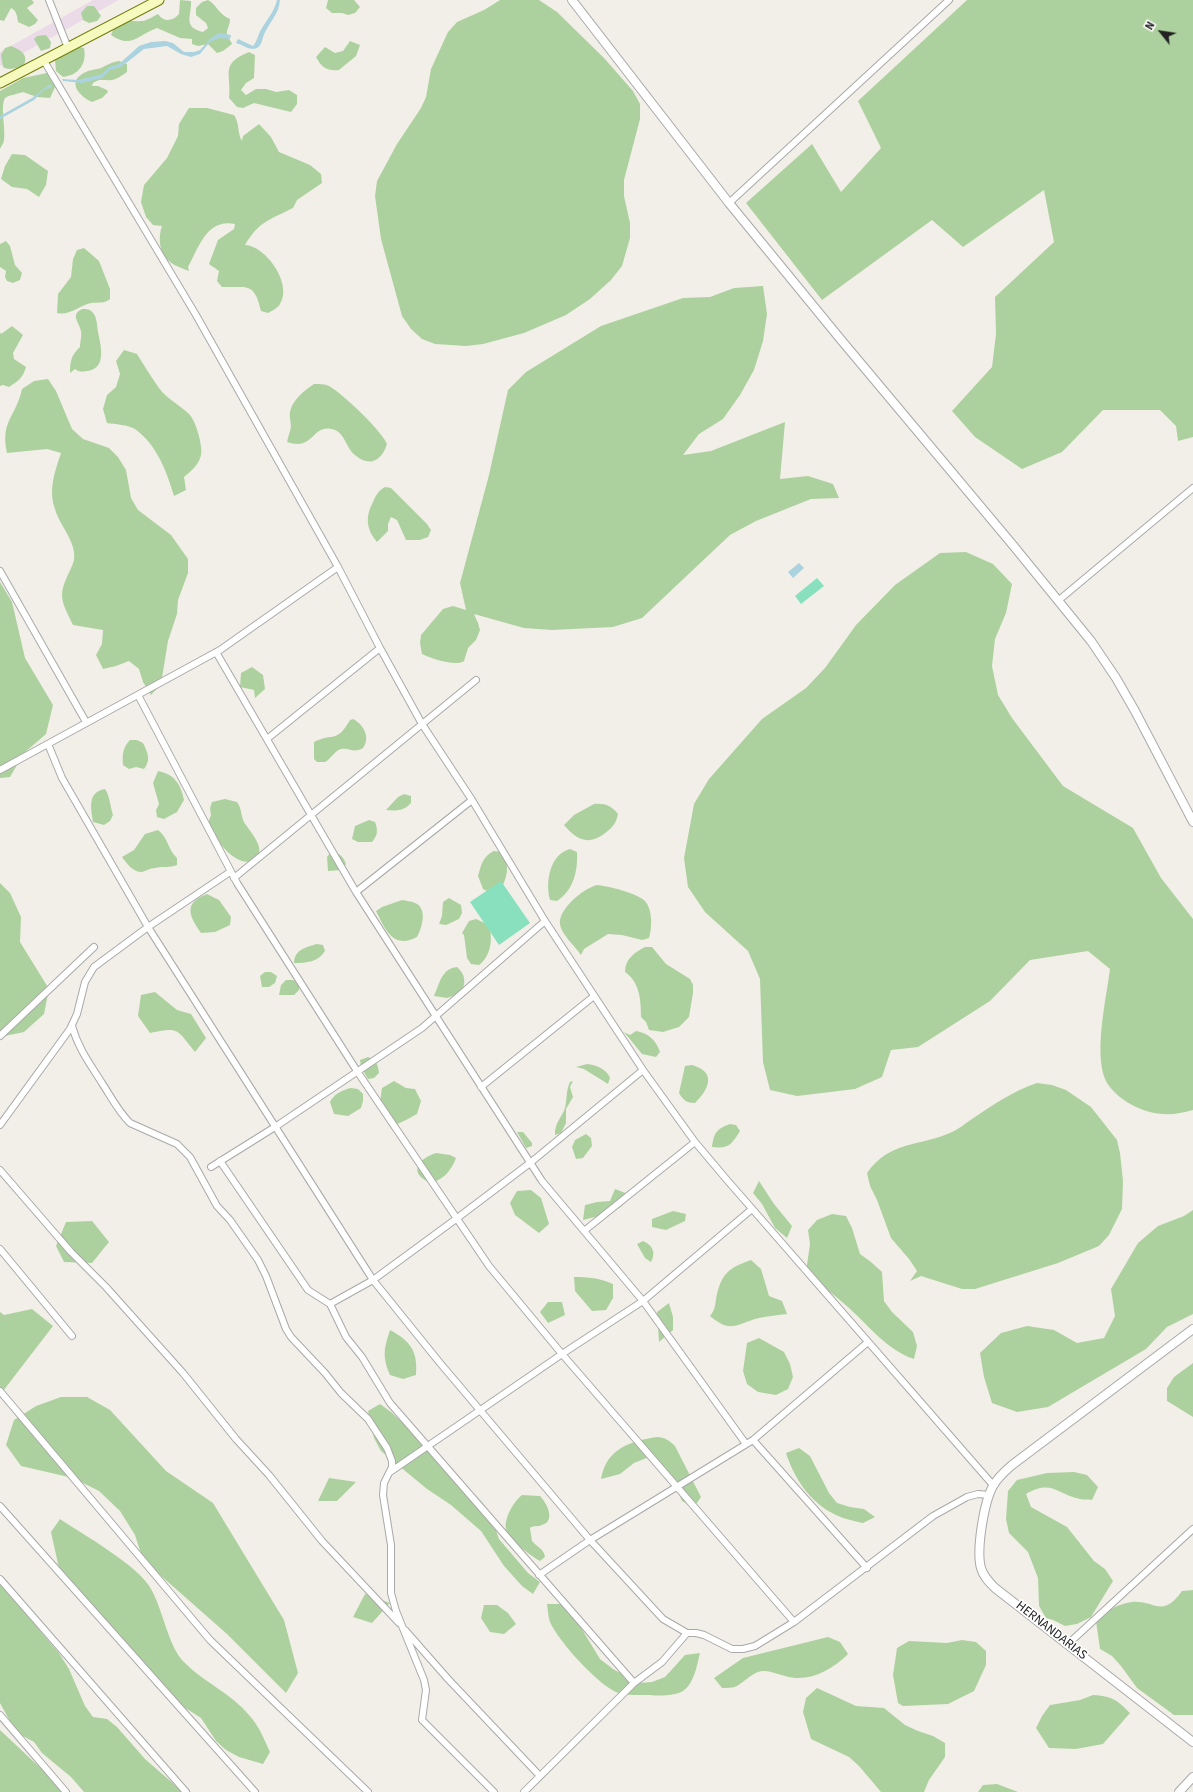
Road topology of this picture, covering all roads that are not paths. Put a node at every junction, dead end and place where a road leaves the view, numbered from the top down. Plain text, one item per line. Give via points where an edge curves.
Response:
1 (49, 0) edge
2 (159, 0) edge
3 (572, 0) edge
4 (949, 0) edge
5 (68, 48) junction
6 (44, 61) junction
7 (0, 83) edge
8 (729, 203) junction
9 (1193, 488) edge
10 (338, 567) junction
11 (0, 571) edge
12 (1058, 600) junction
13 (380, 648) junction
14 (216, 652) junction
15 (476, 680) dead end
16 (138, 695) junction
17 (86, 722) junction
18 (422, 724) junction
19 (267, 740) junction
20 (48, 744) junction
21 (0, 770) edge
22 (472, 800) junction
23 (311, 816) junction
24 (1193, 822) edge
25 (232, 875) junction
26 (356, 892) junction
27 (545, 921) junction
28 (148, 927) junction
29 (94, 947) dead end
30 (594, 996) junction
31 (436, 1017) junction
32 (72, 1026) junction
33 (0, 1036) edge
34 (643, 1070) junction
35 (357, 1072) junction
36 (481, 1087) junction
37 (0, 1125) edge
38 (275, 1127) junction
39 (695, 1142) junction
40 (220, 1161) junction
41 (530, 1163) junction
42 (211, 1167) dead end
43 (0, 1170) edge
44 (752, 1209) junction
45 (456, 1219) junction
46 (584, 1231) junction
47 (0, 1249) edge
48 (373, 1280) junction
49 (643, 1301) junction
50 (330, 1304) junction
51 (1193, 1329) edge
52 (72, 1336) dead end
53 (868, 1342) junction
54 (562, 1354) junction
55 (0, 1391) edge
56 (481, 1410) junction
57 (753, 1440) junction
58 (746, 1444) junction
59 (428, 1447) junction
60 (390, 1472) junction
61 (993, 1485) junction
62 (677, 1488) junction
63 (989, 1495) junction
64 (0, 1506) edge
65 (1193, 1529) edge
66 (590, 1540) junction
67 (867, 1568) junction
68 (539, 1575) junction
69 (0, 1579) edge
70 (794, 1622) junction
71 (402, 1627) junction
72 (686, 1633) junction
73 (1068, 1644) junction
74 (634, 1683) junction
75 (0, 1715) edge
76 (1193, 1742) edge
77 (540, 1776) junction
78 (1193, 1777) edge
79 (66, 1792) edge
80 (186, 1792) edge
81 (255, 1792) edge
82 (368, 1792) edge
83 (494, 1792) edge
84 (524, 1792) edge
85 (1180, 1792) edge

1 - 5 street
2 - 5 main road
3 - 8 street
4 - 8 street
5 - 6 main road
6 - 7 main road
6 - 10 street via 193,310
8 - 12 street
9 - 12 street
10 - 13 street
10 - 14 street
11 - 17 street
12 - 24 street via 1091,641 1116,678
13 - 18 street
13 - 19 street
14 - 16 street
14 - 19 street
15 - 18 street
16 - 17 street
16 - 25 street
17 - 20 street
18 - 22 street
18 - 23 street
19 - 23 street
20 - 21 street
20 - 28 street via 62,778
22 - 26 street
22 - 27 street
23 - 25 street
23 - 26 street
25 - 28 street
25 - 35 street
26 - 31 street
27 - 30 street
27 - 31 street
28 - 32 street via 94,968 85,982
28 - 38 street
29 - 33 street
30 - 34 street
30 - 36 street
31 - 35 street
31 - 36 street
32 - 37 street
32 - 60 street via 80,1049 116,1108 125,1118 130,1123 177,1144 190,1157 217,1206 258,1260 291,1337 368,1419 387,1448 392,1461
34 - 39 street
34 - 41 street
35 - 38 street
35 - 45 street
36 - 41 street
38 - 40 street
38 - 48 street
39 - 44 street
39 - 46 street
40 - 42 street
40 - 50 street via 308,1290
41 - 45 street
41 - 46 street
43 - 71 street via 71,1252 183,1373 322,1541
44 - 49 street
44 - 53 street
45 - 48 street
45 - 54 street via 489,1266
46 - 49 street
47 - 52 street
48 - 50 street
48 - 56 street
49 - 54 street
49 - 58 street
50 - 59 street via 346,1337 362,1357 390,1403
51 - 61 street via 1012,1465
53 - 57 street
53 - 61 street
54 - 56 street
54 - 62 street
55 - 82 street via 210,1640
56 - 59 street
56 - 66 street
57 - 58 street
57 - 67 street
58 - 62 street
59 - 60 street
59 - 68 street
60 - 71 street via 384,1483 383,1495 391,1545 391,1593
61 - 63 street, HERNANDARIAS
62 - 66 street
62 - 70 street
63 - 67 street via 967,1497 933,1516
63 - 73 street, HERNANDARIAS via 979,1558 983,1575 995,1588
64 - 81 street
65 - 73 street
66 - 68 street
66 - 72 street via 655,1612
67 - 70 street
68 - 74 street
69 - 80 street
70 - 72 street via 755,1646 743,1649 732,1649 704,1635
71 - 77 street
71 - 83 street via 424,1680 426,1690 423,1723
72 - 74 street via 662,1662
73 - 76 street, HERNANDARIAS
74 - 77 street
75 - 79 street
77 - 84 street
78 - 85 street

